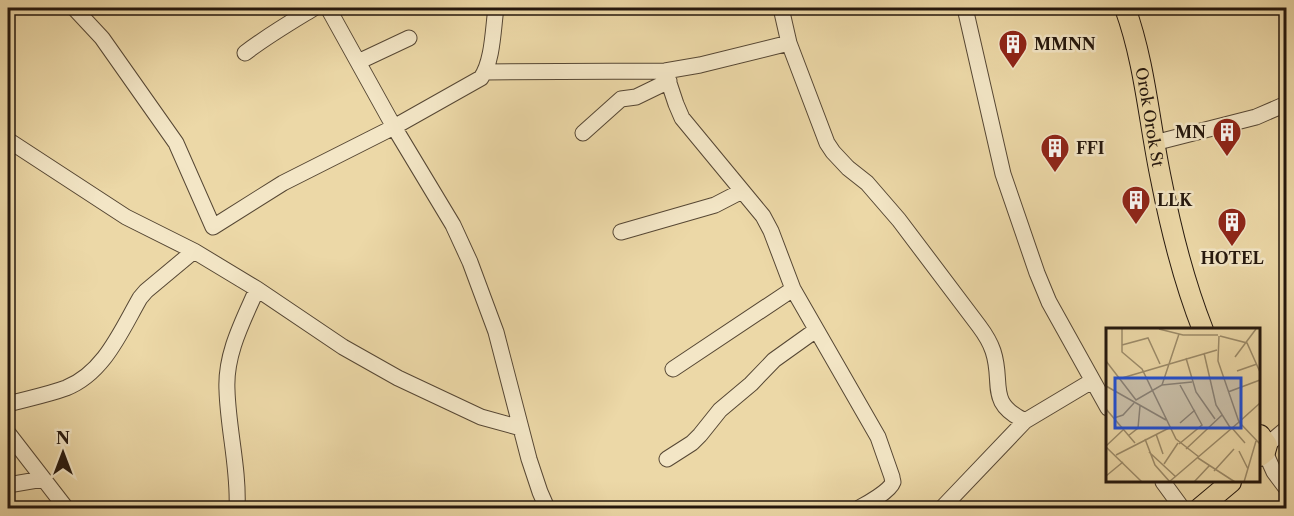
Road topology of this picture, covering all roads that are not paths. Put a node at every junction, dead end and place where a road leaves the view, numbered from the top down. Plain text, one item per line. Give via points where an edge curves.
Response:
1 (74, 8) edge
2 (314, 8) edge
3 (328, 8) edge
4 (496, 8) edge
5 (781, 8) edge
6 (965, 8) edge
7 (1125, 8) edge
8 (409, 38) dead end
9 (789, 43) junction
10 (245, 53) dead end
11 (358, 62) junction
12 (485, 72) junction
13 (667, 76) junction
14 (1287, 104) edge
15 (394, 127) junction
16 (583, 133) dead end
17 (8, 140) edge
18 (1154, 143) junction
19 (742, 191) junction
20 (621, 232) dead end
21 (194, 251) junction
22 (257, 289) junction
23 (793, 289) junction
24 (1202, 328) edge
25 (816, 330) junction
26 (673, 369) dead end
27 (1092, 381) junction
28 (8, 404) edge
29 (1106, 405) edge
30 (1025, 421) junction
31 (521, 428) junction
32 (1287, 429) edge
33 (8, 433) edge
34 (1263, 447) edge
35 (667, 459) dead end
36 (43, 479) junction
37 (1163, 483) edge
38 (1230, 483) edge
39 (8, 485) edge
40 (1287, 488) edge
41 (66, 508) edge
42 (237, 508) edge
43 (547, 508) edge
44 (859, 508) edge
45 (942, 508) edge
46 (1182, 508) edge
47 (1200, 508) edge

1 - 15 street via 102,38 176,143 213,227 283,183
2 - 10 street
3 - 11 street
4 - 12 street
5 - 9 street
6 - 27 street via 1003,174 1027,246 1049,302
7 - 18 main road, Orok Orok St via 1138,47
8 - 11 street
9 - 13 street
9 - 30 street via 827,143 892,212 979,326 994,352 1003,407
11 - 15 street
12 - 13 street
12 - 15 street via 474,83
13 - 16 street via 636,97 621,99
13 - 19 street via 682,118
14 - 18 street via 1256,117
15 - 31 street via 453,225 470,262 496,332
17 - 21 street via 126,217
18 - 24 main road, Orok Orok St via 1178,251
19 - 20 street via 715,205
19 - 23 street via 771,231
21 - 22 street
21 - 28 street via 140,298 98,367 66,388
22 - 31 street via 343,347 398,378 481,417
22 - 42 street via 232,346 228,367 226,389
23 - 25 street
23 - 26 street
25 - 35 street via 774,360 720,410 692,443
25 - 44 street via 878,437 892,477 891,486
27 - 29 street
27 - 30 street
30 - 45 street
31 - 43 street
32 - 34 street
33 - 36 street
34 - 40 street via 1274,472
36 - 39 street
36 - 41 street
37 - 46 street
38 - 47 main road

